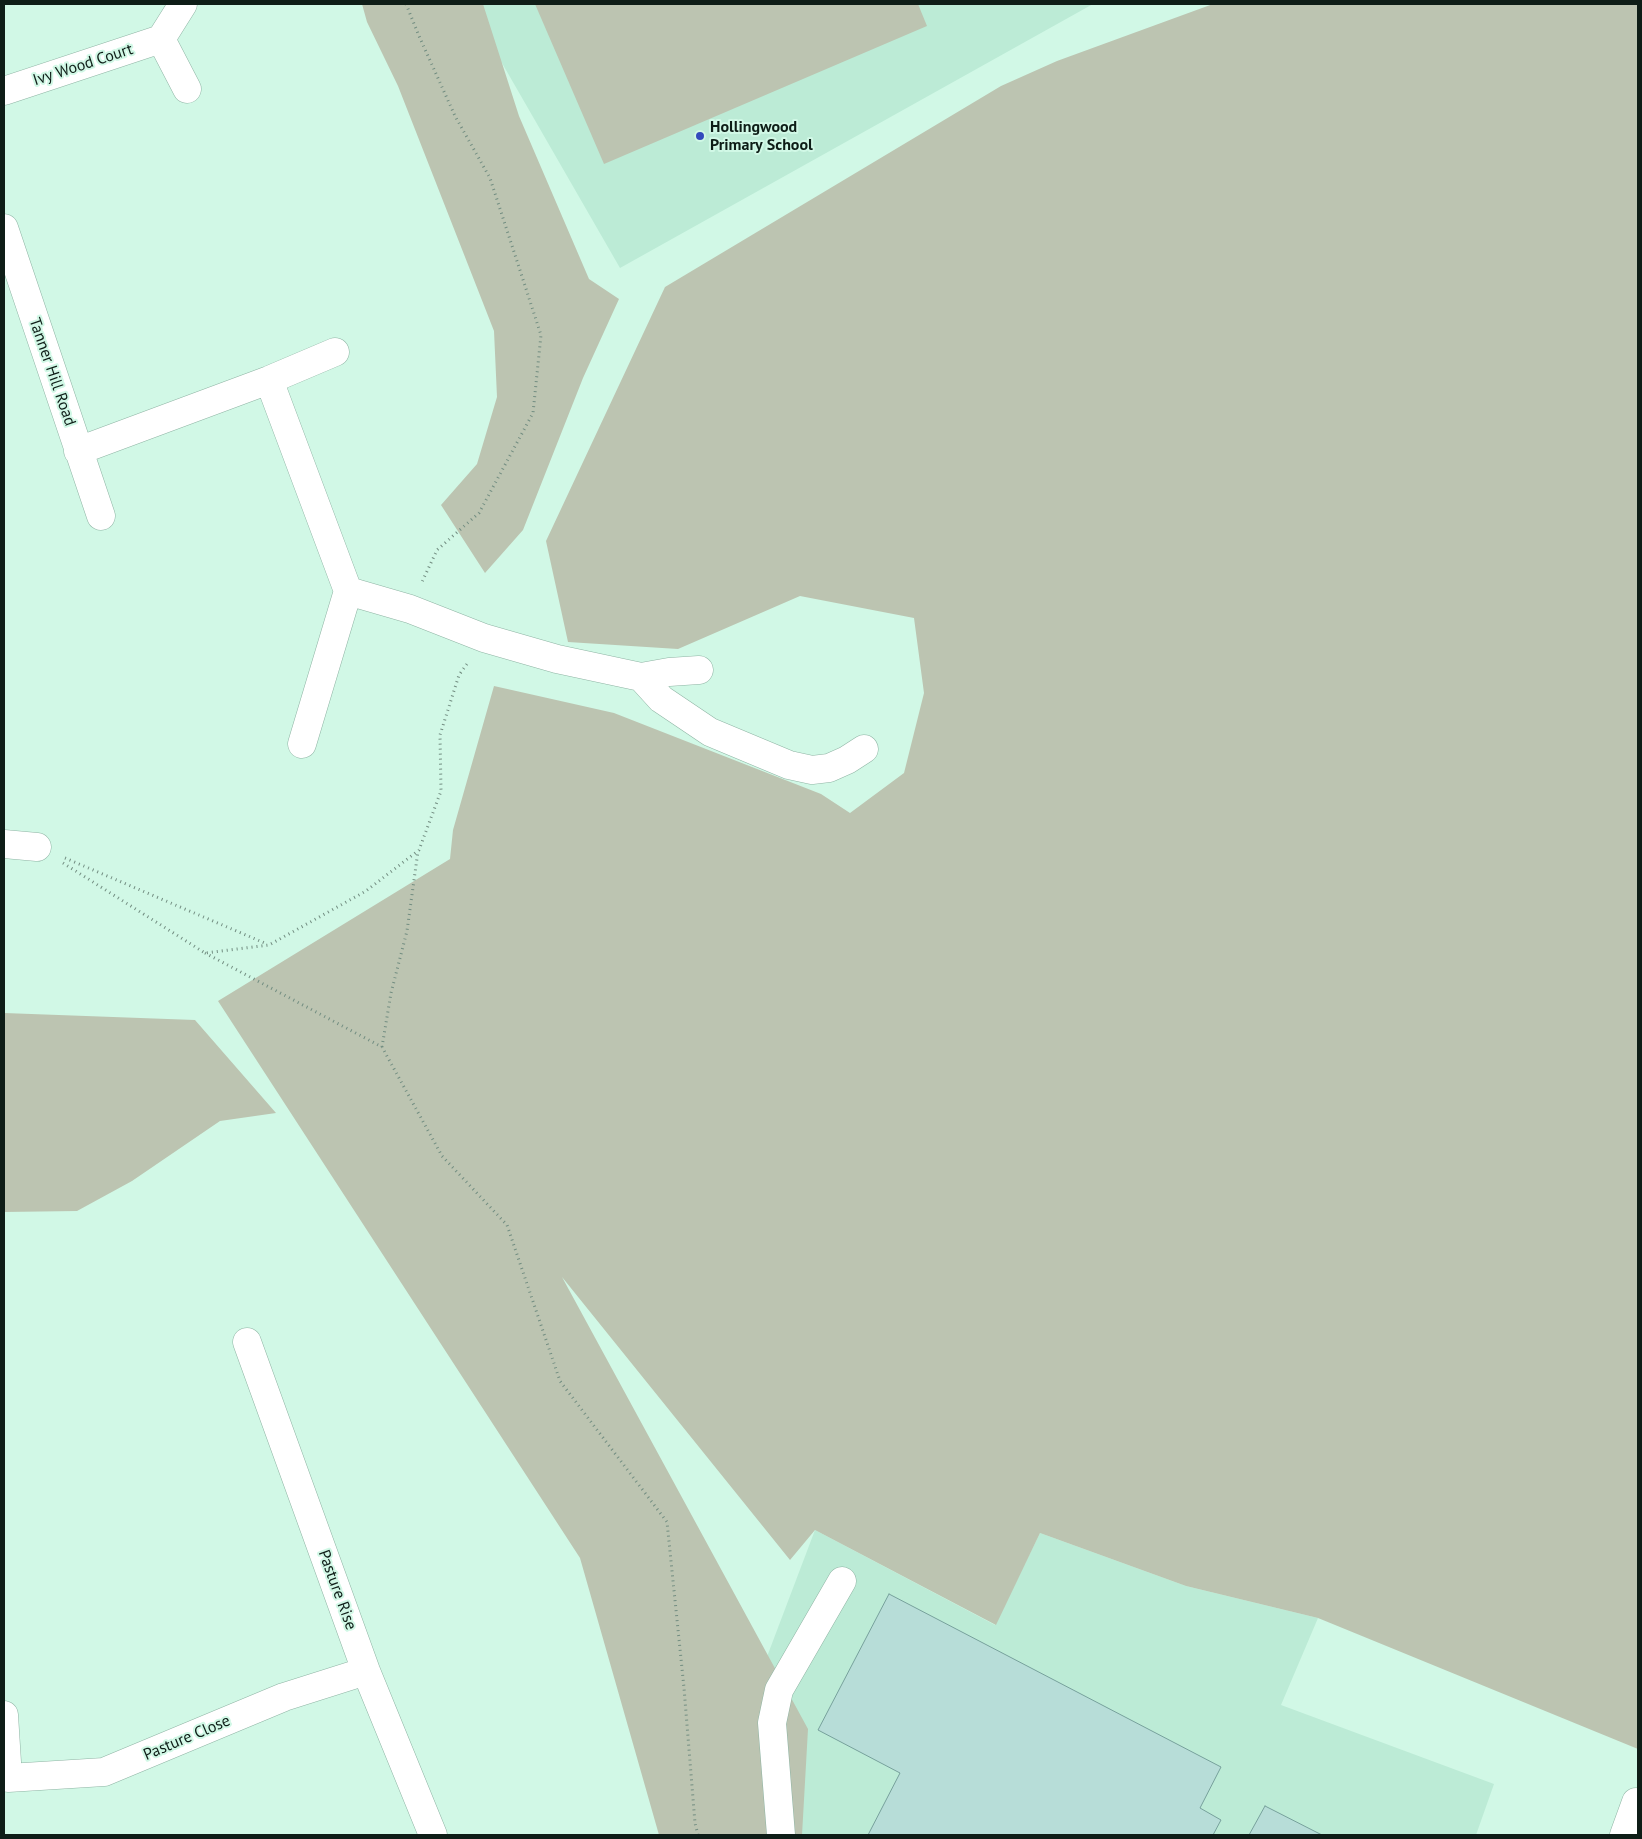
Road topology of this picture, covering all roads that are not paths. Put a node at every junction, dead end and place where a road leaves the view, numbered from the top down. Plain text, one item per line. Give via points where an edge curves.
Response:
1 (183, 4) edge
2 (162, 39) junction
3 (187, 89) dead end
4 (4, 91) edge
5 (4, 228) edge
6 (335, 352) dead end
7 (269, 380) junction
8 (78, 451) junction
9 (100, 516) dead end
10 (348, 592) junction
11 (699, 670) dead end
12 (640, 677) junction
13 (302, 744) dead end
14 (864, 749) dead end
15 (4, 844) edge
16 (37, 846) road end
17 (247, 1342) dead end
18 (842, 1580) dead end
19 (366, 1671) junction
20 (4, 1715) edge
21 (6, 1777) edge
22 (1636, 1802) dead end
23 (433, 1835) edge
24 (782, 1835) edge
25 (1624, 1835) edge

1 - 2 street
2 - 3 street
2 - 4 street, Ivy Wood Court
5 - 8 street, Tanner Hill Road
6 - 7 street
7 - 8 street
7 - 10 street
8 - 9 street, Tanner Hill Road
10 - 12 street via 410,609 484,638 557,659
10 - 13 street
11 - 12 street
12 - 14 street via 661,699 710,732 789,765 812,770 829,768
15 - 16 street
17 - 19 street, Pasture Rise
18 - 24 street via 779,1690 772,1723
19 - 21 street, Pasture Close via 284,1697 104,1772
19 - 23 street, Pasture Rise
20 - 21 street
22 - 25 street

